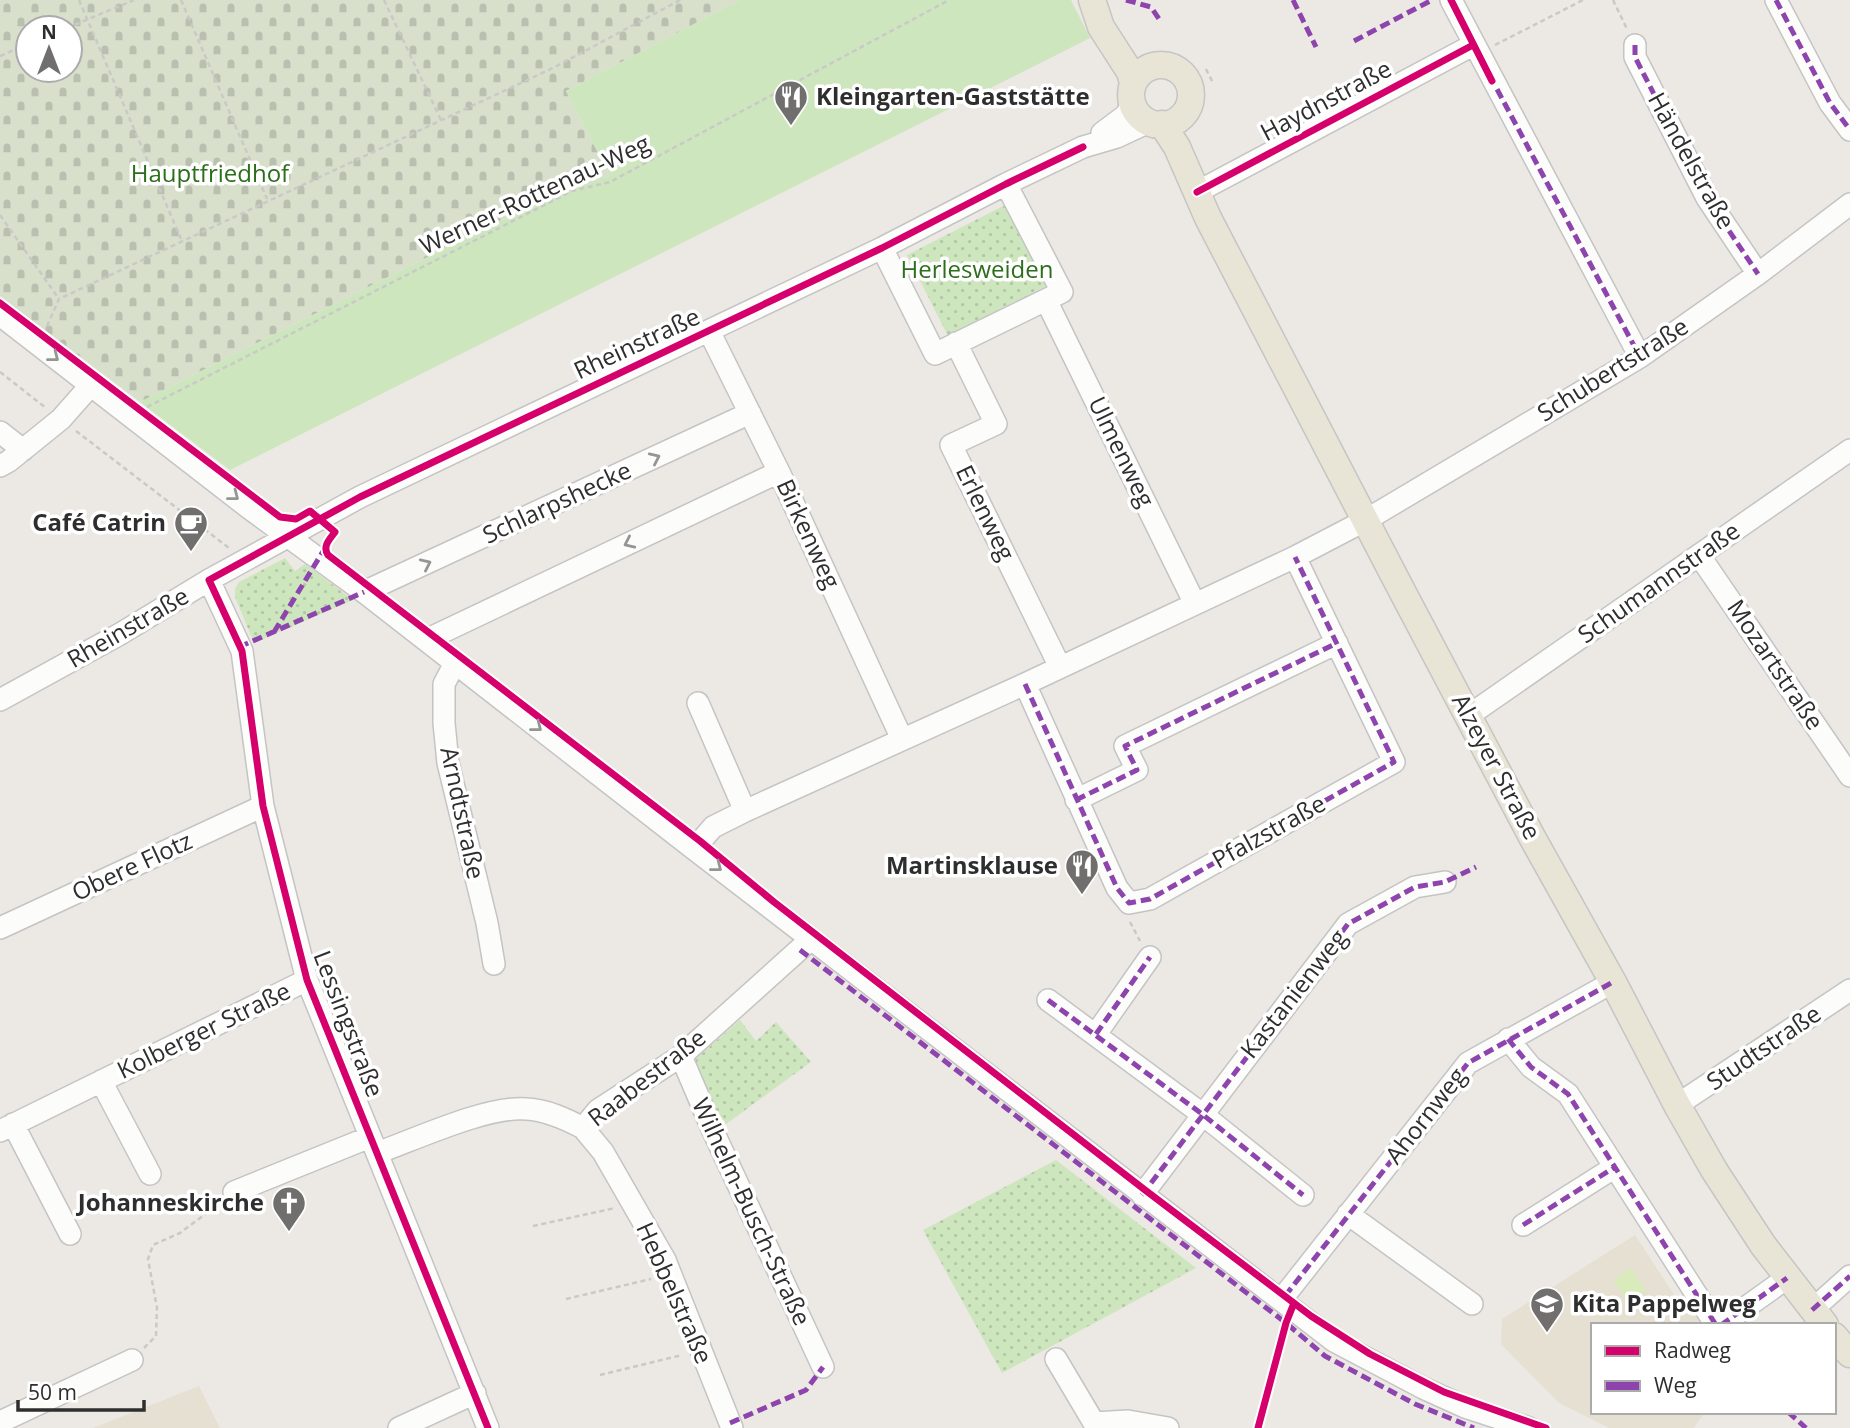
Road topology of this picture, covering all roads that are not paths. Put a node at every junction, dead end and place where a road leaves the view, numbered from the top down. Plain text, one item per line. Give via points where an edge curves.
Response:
1 (1093, 0) edge
2 (1451, 0) edge
3 (1776, 0) edge
4 (1635, 45) road end
5 (1476, 49) junction
6 (1158, 65) junction
7 (1152, 109) junction
8 (1850, 130) edge
9 (1006, 184) junction
10 (1197, 192) junction
11 (1850, 204) edge
12 (882, 248) junction
13 (1758, 274) junction
14 (1046, 300) junction
15 (0, 315) edge
16 (709, 331) junction
17 (956, 343) junction
18 (1640, 357) junction
19 (91, 385) junction
20 (750, 413) junction
21 (0, 432) edge
22 (23, 450) junction
23 (1846, 461) edge
24 (0, 466) edge
25 (779, 472) junction
26 (1366, 520) junction
27 (289, 536) junction
28 (1699, 555) junction
29 (1295, 557) junction
30 (209, 580) junction
31 (364, 592) junction
32 (1195, 604) junction
33 (426, 640) junction
34 (1337, 643) junction
35 (455, 663) junction
36 (1060, 667) junction
37 (1025, 684) junction
38 (0, 700) edge
39 (698, 703) dead end
40 (1468, 716) junction
41 (902, 739) junction
42 (1850, 776) edge
43 (1076, 800) junction
44 (263, 806) junction
45 (745, 811) junction
46 (694, 849) junction
47 (1445, 881) dead end
48 (0, 928) edge
49 (811, 939) junction
50 (1150, 957) road end
51 (494, 964) dead end
52 (307, 980) junction
53 (1613, 982) junction
54 (1850, 990) edge
55 (1048, 1000) dead end
56 (1096, 1034) junction
57 (1508, 1039) junction
58 (681, 1056) junction
59 (101, 1081) junction
60 (1677, 1105) junction
61 (1202, 1114) junction
62 (7, 1128) edge
63 (583, 1129) junction
64 (374, 1145) junction
65 (1615, 1167) junction
66 (150, 1174) dead end
67 (234, 1192) road end
68 (1142, 1195) junction
69 (1303, 1195) dead end
70 (1348, 1214) junction
71 (1523, 1225) dead end
72 (70, 1234) dead end
73 (1850, 1276) edge
74 (1787, 1278) junction
75 (1281, 1300) junction
76 (1472, 1304) dead end
77 (1818, 1317) edge
78 (1717, 1323) edge
79 (1721, 1323) edge
80 (1836, 1338) edge
81 (1850, 1354) edge
82 (1056, 1359) dead end
83 (132, 1360) road end
84 (823, 1367) dead end
85 (475, 1393) junction
86 (0, 1422) edge
87 (399, 1428) edge
88 (488, 1428) edge
89 (732, 1428) edge
90 (1168, 1428) edge
91 (1529, 1428) edge

1 - 6 main road, Alzeyer Straße via 1140,52
1 - 7 main road, Alzeyer Straße via 1101,27
2 - 5 street
3 - 8 street via 1830,103
4 - 13 street, Händelstraße via 1634,57 1707,198
5 - 10 street, Haydnstraße
5 - 18 street
6 - 7 main road via 1146,69
6 - 7 main road, Alzeyer Straße via 1173,67 1185,77 1190,99
7 - 9 street, Rheinstraße via 1126,115 1083,147
7 - 10 main road, Alzeyer Straße via 1186,128 1195,155
9 - 12 street, Rheinstraße
9 - 14 street via 1062,292
10 - 26 main road, Alzeyer Straße
11 - 13 street, Schubertstraße
12 - 16 street, Rheinstraße
12 - 17 street via 935,354
13 - 18 street, Schubertstraße
14 - 17 street
14 - 32 street, Ulmenweg
15 -> 19 street
16 - 20 street, Birkenweg
16 - 27 street, Rheinstraße via 360,497
17 - 36 street, Erlenweg via 996,424 951,445
18 - 26 street, Schubertstraße
19 - 22 street via 61,419
19 -> 27 street
20 - 25 street, Birkenweg
31 -> 20 street, Schlarpshecke
21 - 22 street
22 - 24 street
23 - 28 street, Schumannstraße
25 -> 33 street
25 - 41 street, Birkenweg
26 - 29 street
26 - 40 main road, Alzeyer Straße
27 - 30 street, Rheinstraße
27 - 31 street
28 - 40 street, Schumannstraße
28 - 42 street, Mozartstraße
29 - 32 street
29 - 34 street, Pfalzstraße
30 - 38 street, Rheinstraße
30 - 44 street, Lessingstraße via 242,651
31 - 33 street
32 - 36 street
33 - 35 street
34 - 43 street via 1125,746 1137,770
34 - 43 street, Pfalzstraße via 1394,762 1150,899 1129,903 1117,888
35 -> 46 street
35 - 51 street, Arndtstraße via 444,684 449,764
36 - 37 street
37 - 41 street
37 - 43 street
39 - 45 street
40 - 53 main road, Alzeyer Straße
41 - 45 street
44 - 48 street, Obere Flotz
44 - 52 street, Lessingstraße
45 - 46 street via 713,827
46 -> 49 street
47 - 61 street, Kastanienweg via 1415,887 1348,924
49 - 58 street, Raabestraße
49 - 68 street
50 - 56 street
52 - 59 street, Kolberger Straße
52 - 64 street, Lessingstraße
53 - 57 street, Ahornweg
53 - 60 main road, Alzeyer Straße
54 - 60 street, Studtstraße
55 - 56 street
56 - 61 street
57 - 65 street via 1531,1066 1568,1094
57 - 70 street, Ahornweg via 1468,1063
58 - 63 street, Raabestraße via 598,1110
58 - 84 street, Wilhelm-Busch-Straße
59 - 62 street, Kolberger Straße
59 - 66 street, Kolberger Straße
60 - 74 main road, Alzeyer Straße via 1714,1170
61 - 68 street, Kastanienweg
61 - 69 street
62 - 72 street, Kolberger Straße
63 - 64 street, Raabestraße via 562,1117 527,1109 498,1110
63 - 89 street, Hebbelstraße via 603,1152 671,1274
64 - 67 street, Raabestraße
64 - 85 street, Lessingstraße
65 - 71 street
65 - 78 street
68 - 75 street
70 - 75 street, Ahornweg
70 - 76 street
73 - 77 street
74 - 77 main road, Alzeyer Straße
74 - 79 street
75 - 91 street via 1335,1341 1423,1388
80 - 81 main road
82 - 90 street via 1094,1423 1128,1421
83 - 86 street
85 - 87 street
85 - 88 street, Lessingstraße

